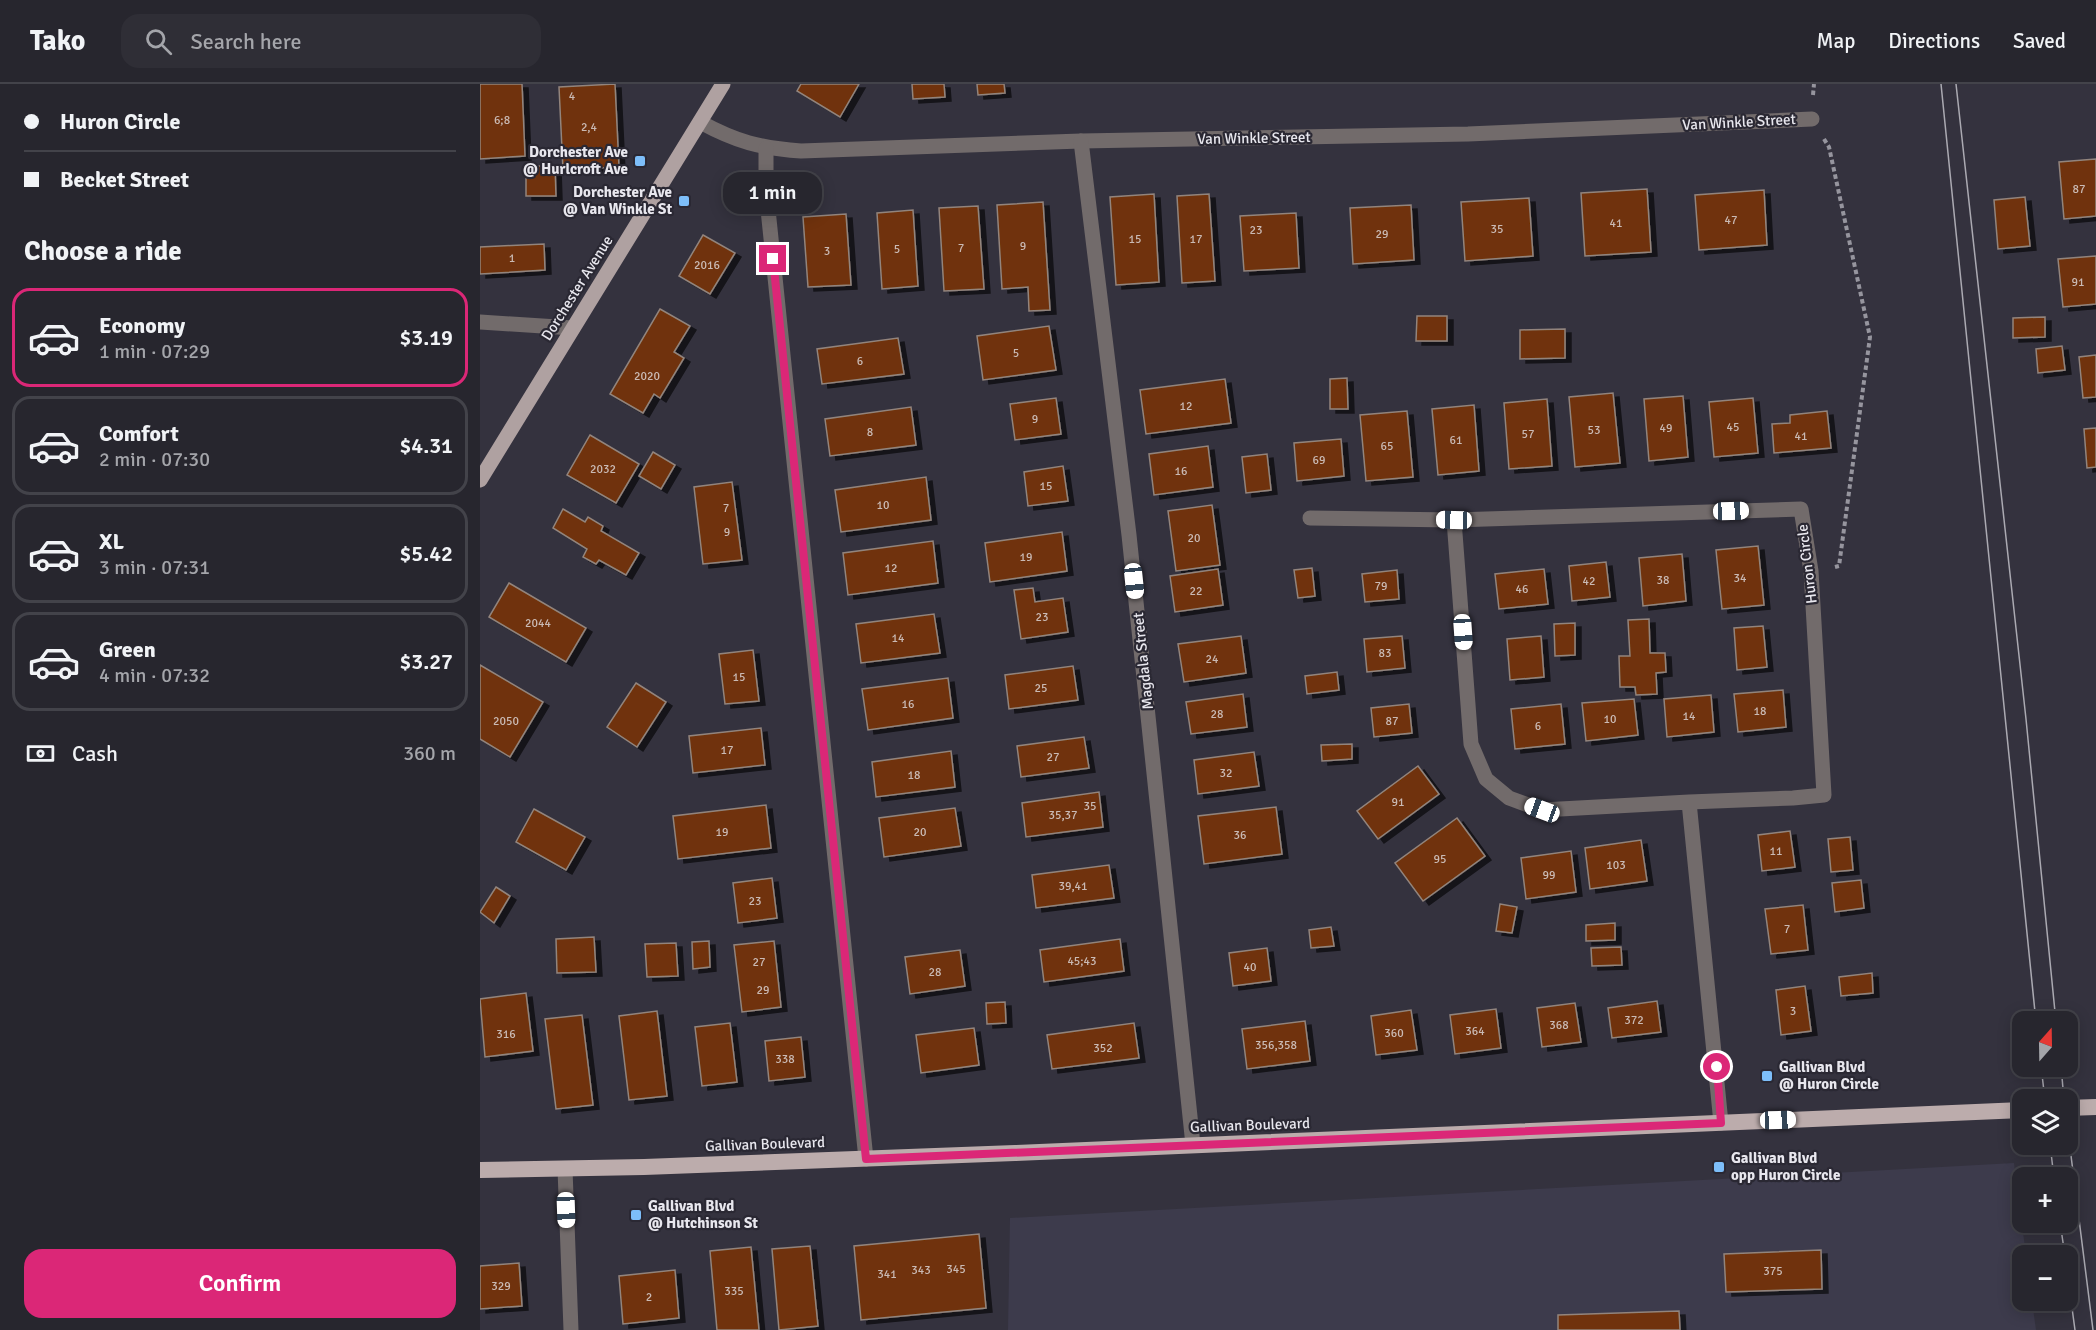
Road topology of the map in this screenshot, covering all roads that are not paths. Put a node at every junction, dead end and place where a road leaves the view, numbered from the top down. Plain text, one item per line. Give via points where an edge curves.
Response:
1 (723, 84) edge
2 (1812, 119) road end
3 (700, 123) junction
4 (1081, 141) junction
5 (766, 148) junction
6 (480, 322) edge
7 (573, 328) junction
8 (480, 480) edge
9 (1310, 518) dead end
10 (1454, 520) junction
11 (1689, 802) junction
12 (2096, 1107) edge
13 (2078, 1108) edge
14 (2012, 1110) edge
15 (1721, 1123) junction
16 (1193, 1145) junction
17 (866, 1159) junction
18 (565, 1169) junction
19 (480, 1170) edge
20 (571, 1330) edge

1 - 3 main road, Dorchester Avenue
2 - 4 street, Van Winkle Street via 1467,134
3 - 5 street, Van Winkle Street via 733,139
3 - 7 main road, Dorchester Avenue
4 - 5 street, Van Winkle Street via 801,151
4 - 16 street, Magdala Street via 1130,536
5 - 17 street via 766,190
6 - 7 street
7 - 8 main road, Dorchester Avenue
9 - 10 street, Huron Circle
10 - 11 street, Huron Circle via 1472,744 1486,779 1509,798 1542,810
10 - 11 street, Huron Circle via 1801,509 1810,571 1824,795
11 - 15 street
12 - 13 highway
14 - 15 highway, Gallivan Boulevard
15 - 16 highway, Gallivan Boulevard
16 - 17 highway, Gallivan Boulevard
17 - 18 highway, Gallivan Boulevard
18 - 19 highway, Gallivan Boulevard
18 - 20 street

